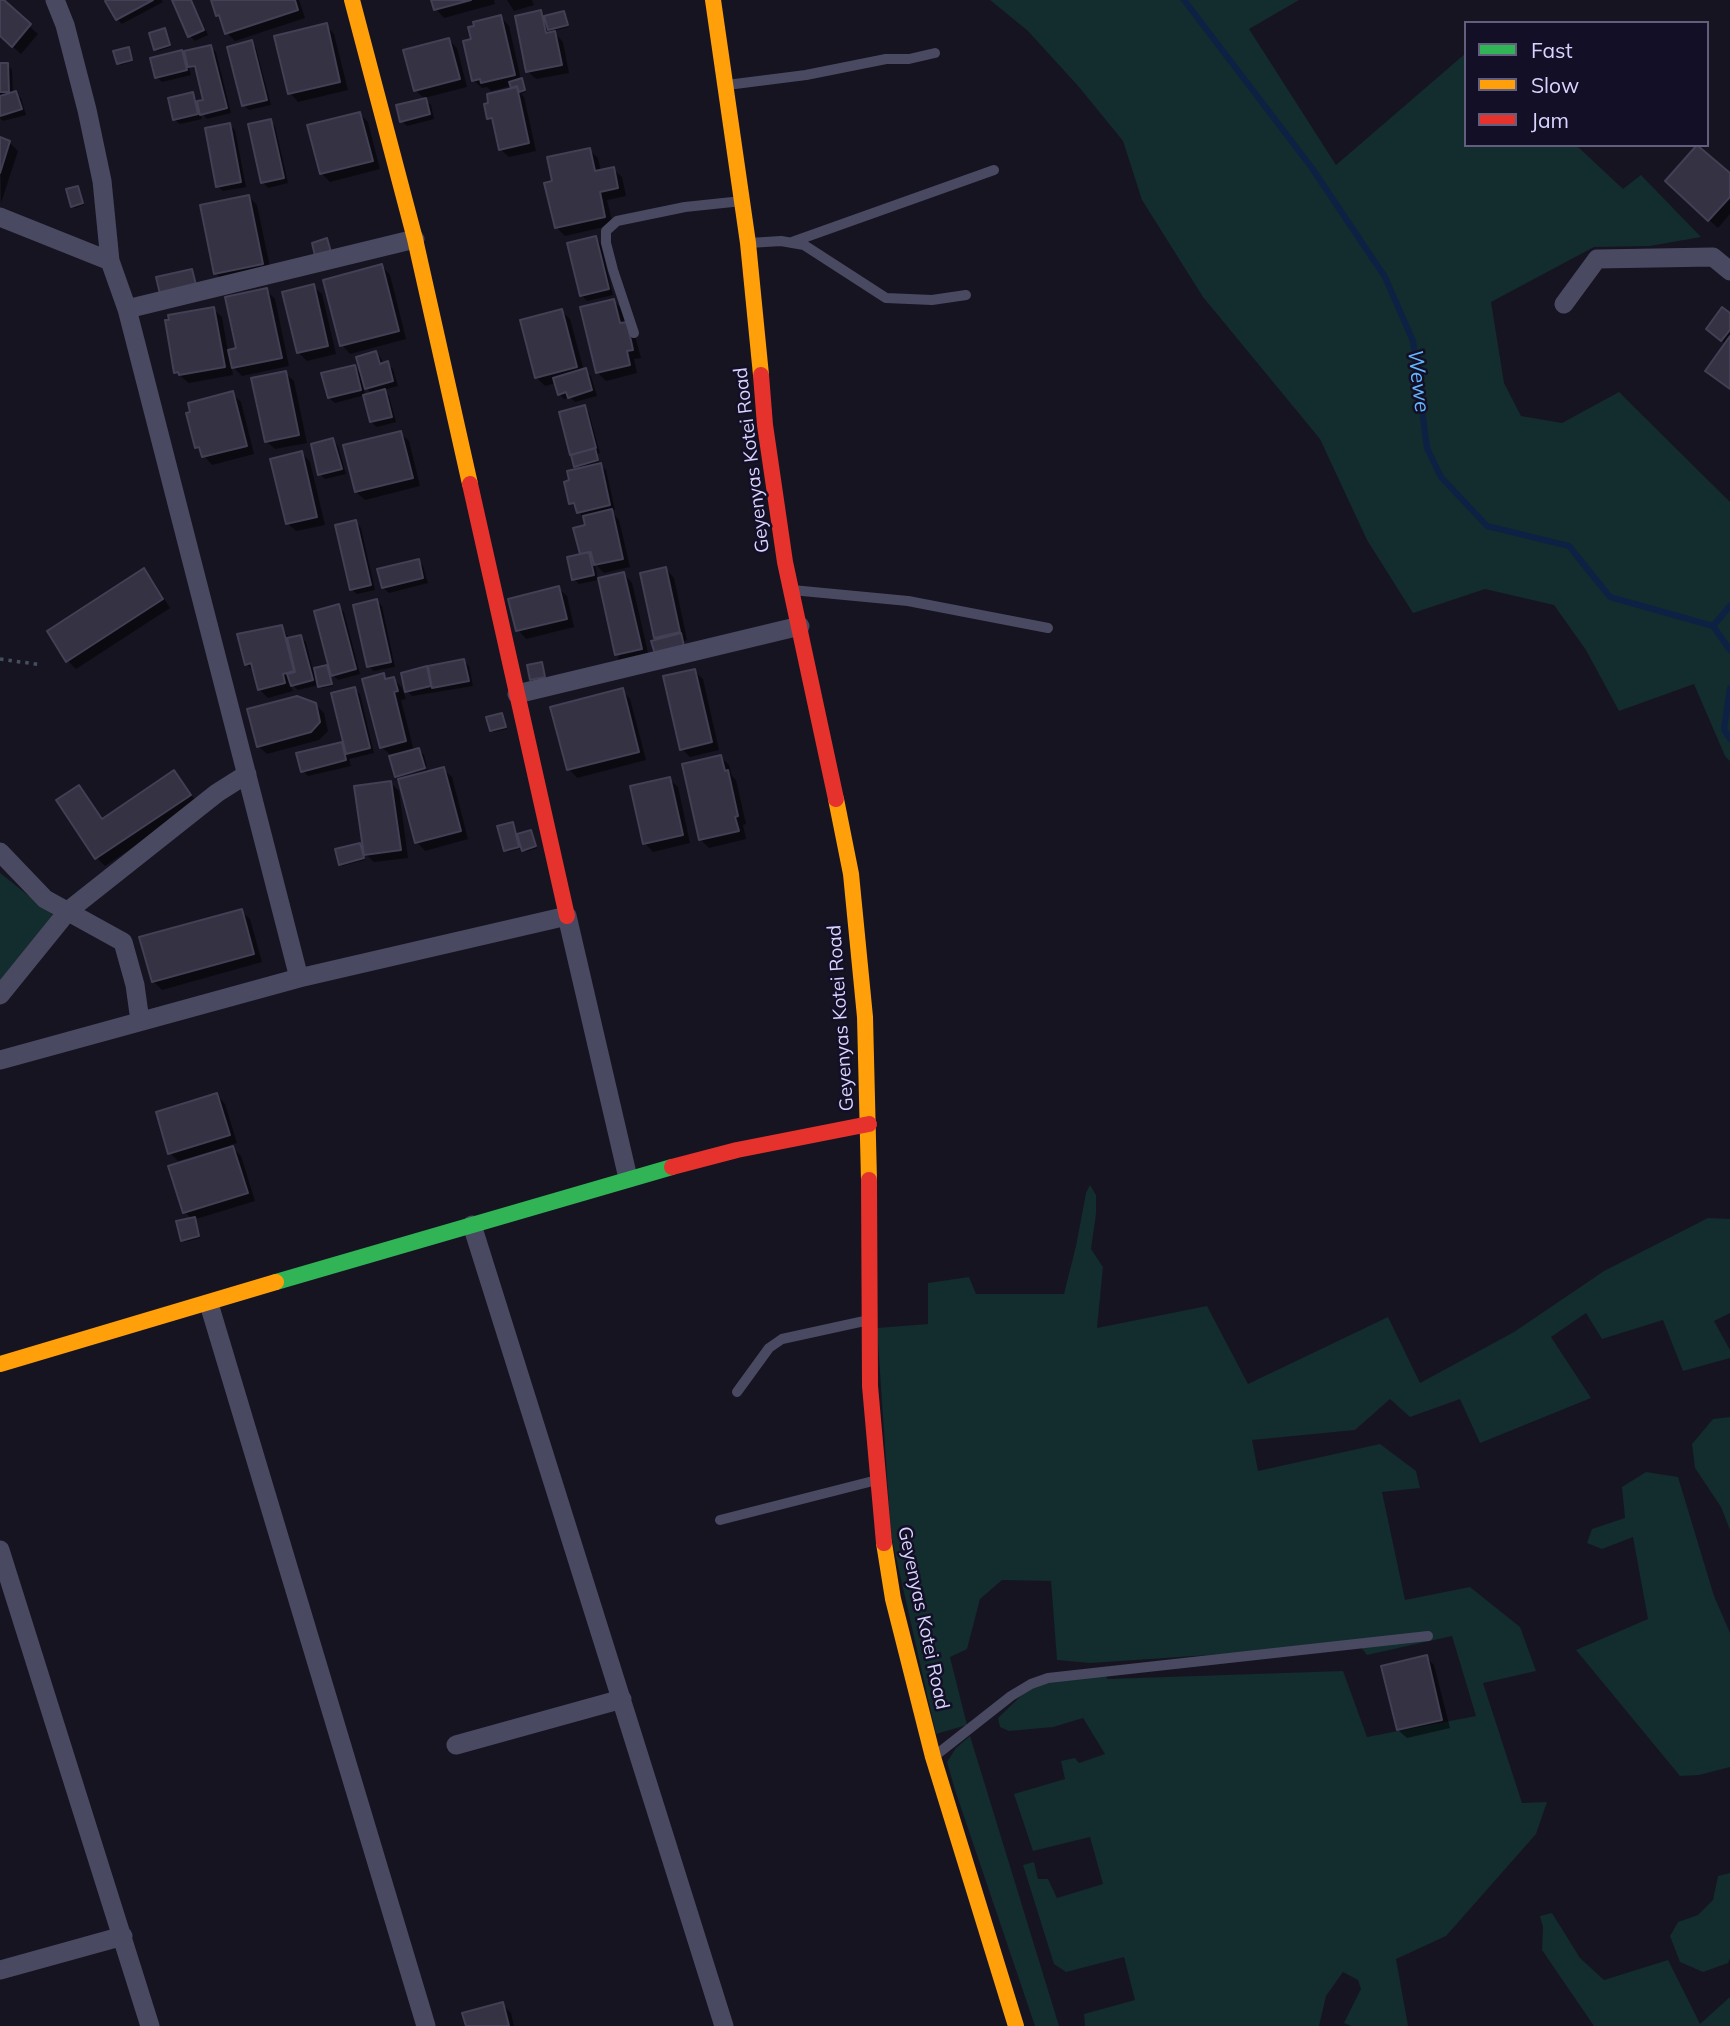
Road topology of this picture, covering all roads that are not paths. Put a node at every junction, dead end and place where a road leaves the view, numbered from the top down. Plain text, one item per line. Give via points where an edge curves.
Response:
1 (55, 0) edge
2 (352, 0) edge
3 (713, 0) edge
4 (935, 53) dead end
5 (726, 85) junction
6 (994, 170) dead end
7 (743, 201) junction
8 (0, 217) edge
9 (415, 239) junction
10 (748, 243) junction
11 (791, 243) junction
12 (110, 261) junction
13 (1730, 271) edge
14 (966, 295) dead end
15 (1564, 304) dead end
16 (127, 309) junction
17 (634, 333) dead end
18 (791, 589) junction
19 (800, 626) junction
20 (1048, 628) dead end
21 (517, 694) junction
22 (247, 774) junction
23 (0, 852) edge
24 (68, 911) junction
25 (567, 916) junction
26 (299, 978) junction
27 (0, 995) edge
28 (140, 1021) junction
29 (0, 1060) edge
30 (869, 1124) junction
31 (628, 1178) junction
32 (472, 1225) junction
33 (209, 1304) junction
34 (869, 1320) junction
35 (0, 1364) edge
36 (737, 1392) dead end
37 (878, 1480) junction
38 (720, 1520) dead end
39 (0, 1550) edge
40 (1428, 1636) dead end
41 (622, 1699) junction
42 (456, 1745) dead end
43 (933, 1757) junction
44 (123, 1936) junction
45 (0, 1970) edge
46 (150, 2026) edge
47 (426, 2026) edge
48 (724, 2026) edge
49 (1016, 2026) edge

1 - 12 street via 65,24 102,181
2 - 9 street
3 - 5 street, Geyenyas Kotei Road
4 - 5 lane
5 - 7 street, Geyenyas Kotei Road
6 - 11 lane
7 - 10 street, Geyenyas Kotei Road
7 - 17 lane via 617,221 607,230 613,270
8 - 12 street
9 - 16 street
9 - 21 street
10 - 11 lane
10 - 18 street, Geyenyas Kotei Road via 765,425
11 - 14 lane via 804,245 886,298 932,300
12 - 16 street
13 - 15 street via 1713,257 1597,259
16 - 22 street
18 - 19 street, Geyenyas Kotei Road
18 - 20 lane via 908,601
19 - 21 street
19 - 30 street, Geyenyas Kotei Road via 852,874
21 - 25 street
22 - 24 street
22 - 26 street
23 - 24 street via 46,899
24 - 27 street
24 - 28 street via 123,942
25 - 26 street
25 - 31 street
26 - 28 street
28 - 29 street
30 - 31 street
30 - 34 street, Geyenyas Kotei Road
31 - 32 street
32 - 33 street
32 - 41 street
33 - 35 street
33 - 47 street
34 - 36 lane via 782,1339 769,1348
34 - 37 street, Geyenyas Kotei Road
37 - 38 lane
37 - 43 street, Geyenyas Kotei Road via 891,1587
39 - 44 street
40 - 43 lane via 1048,1678 1011,1696
41 - 42 street
41 - 48 street
43 - 49 street, Geyenyas Kotei Road
44 - 45 street
44 - 46 street

